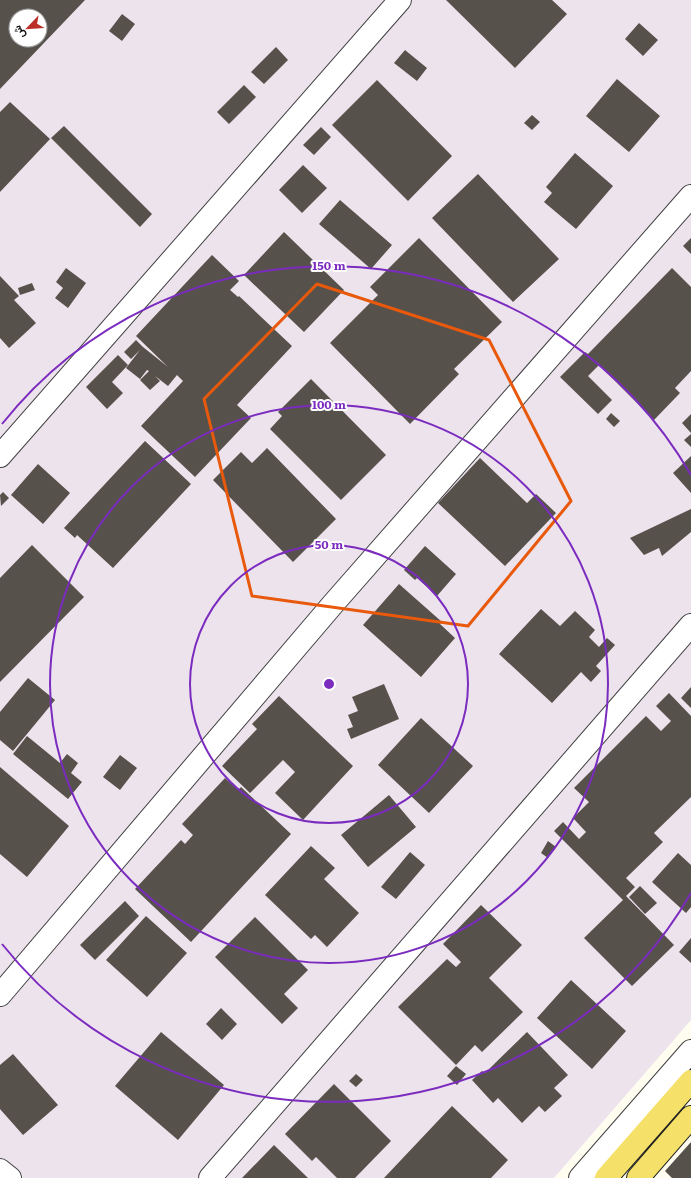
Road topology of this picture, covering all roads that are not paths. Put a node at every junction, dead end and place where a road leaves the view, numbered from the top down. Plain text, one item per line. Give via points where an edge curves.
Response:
1 (400, 0) edge
2 (691, 196) edge
3 (0, 456) edge
4 (691, 625) edge
5 (0, 995) edge
6 (691, 1051) edge
7 (691, 1081) edge
8 (691, 1117) edge
9 (619, 1148) junction
10 (0, 1170) edge
11 (644, 1176) edge
12 (10, 1178) edge
13 (210, 1178) edge
14 (580, 1178) edge
15 (606, 1178) edge

1 - 3 street
2 - 5 street via 334,604
4 - 13 street
6 - 9 street
7 - 9 main road
8 - 11 main road
9 - 11 street
9 - 14 street
9 - 15 main road
10 - 12 street

